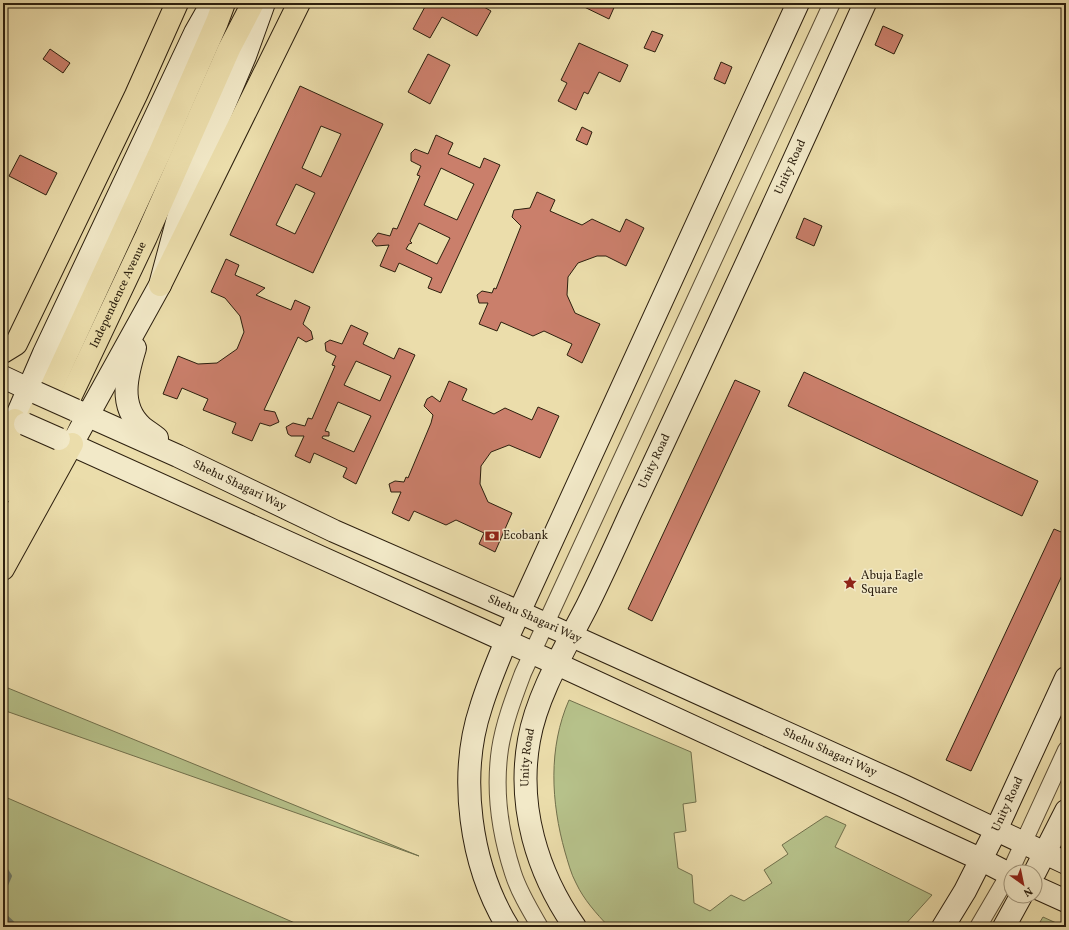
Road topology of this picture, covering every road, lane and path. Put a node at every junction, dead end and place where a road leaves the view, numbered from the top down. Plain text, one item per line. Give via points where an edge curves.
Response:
1 (212, 3) edge
2 (224, 3) edge
3 (253, 3) edge
4 (264, 3) edge
5 (299, 3) edge
6 (798, 3) edge
7 (832, 3) edge
8 (865, 3) edge
9 (172, 12) edge
10 (160, 285) junction
11 (146, 314) junction
12 (3, 352) edge
13 (3, 377) edge
14 (33, 391) junction
15 (81, 412) junction
16 (14, 419) edge
17 (66, 441) junction
18 (3, 450) edge
19 (178, 456) junction
20 (3, 492) edge
21 (3, 539) edge
22 (3, 569) edge
23 (519, 612) junction
24 (546, 624) junction
25 (570, 636) junction
26 (506, 641) junction
27 (532, 653) junction
28 (557, 664) junction
29 (1066, 678) edge
30 (1066, 750) edge
31 (1066, 811) edge
32 (996, 830) junction
33 (1024, 843) junction
34 (1045, 853) junction
35 (980, 859) junction
36 (1066, 863) edge
37 (1015, 864) edge
38 (1039, 864) edge
39 (1003, 870) edge
40 (1003, 886) edge
41 (1043, 891) edge
42 (1066, 901) edge
43 (1017, 904) edge
44 (508, 927) edge
45 (540, 927) edge
46 (575, 927) edge
47 (943, 927) edge
48 (978, 927) edge
49 (1004, 927) edge

1 - 14 main road via 188,47 47,346
2 - 20 main road, Independence Avenue via 161,150
3 - 21 main road, Independence Avenue via 229,49 146,237
4 - 10 main road via 245,56 180,207
5 - 10 main road
6 - 23 main road
7 - 24 street
8 - 25 main road, Unity Road via 718,328
9 - 12 main road via 136,95 16,344
10 - 11 main road
11 - 15 main road
11 - 19 main road via 128,373 127,402 135,420
13 - 14 main road, Shehu Shagari Way
14 - 15 main road, Shehu Shagari Way, bridge
14 - 16 main road
15 - 17 main road
15 - 19 main road, Shehu Shagari Way
16 - 17 main road, bridge
16 - 18 main road
17 - 22 main road
17 - 26 main road
19 - 23 main road, Shehu Shagari Way via 334,530
23 - 24 main road, Shehu Shagari Way
23 - 26 main road
24 - 25 main road, Shehu Shagari Way
24 - 27 street
25 - 28 main road, Unity Road
25 - 32 main road, Shehu Shagari Way
26 - 27 main road
26 - 44 main road via 480,708 473,743 470,805 473,835 482,868 492,898
27 - 28 main road
27 - 45 street via 507,719 500,748 499,814 513,873
28 - 35 main road
28 - 46 main road, Unity Road via 538,707 529,739 525,769 527,803 537,854 547,880
29 - 32 main road, Unity Road
30 - 33 street
31 - 34 main road
32 - 33 main road, Shehu Shagari Way
32 - 35 main road, Unity Road
33 - 34 main road, Shehu Shagari Way
33 - 37 street
34 - 36 main road, Shehu Shagari Way
34 - 38 main road
35 - 39 main road
35 - 47 main road, Unity Road
40 - 48 street
41 - 42 main road
43 - 49 main road

